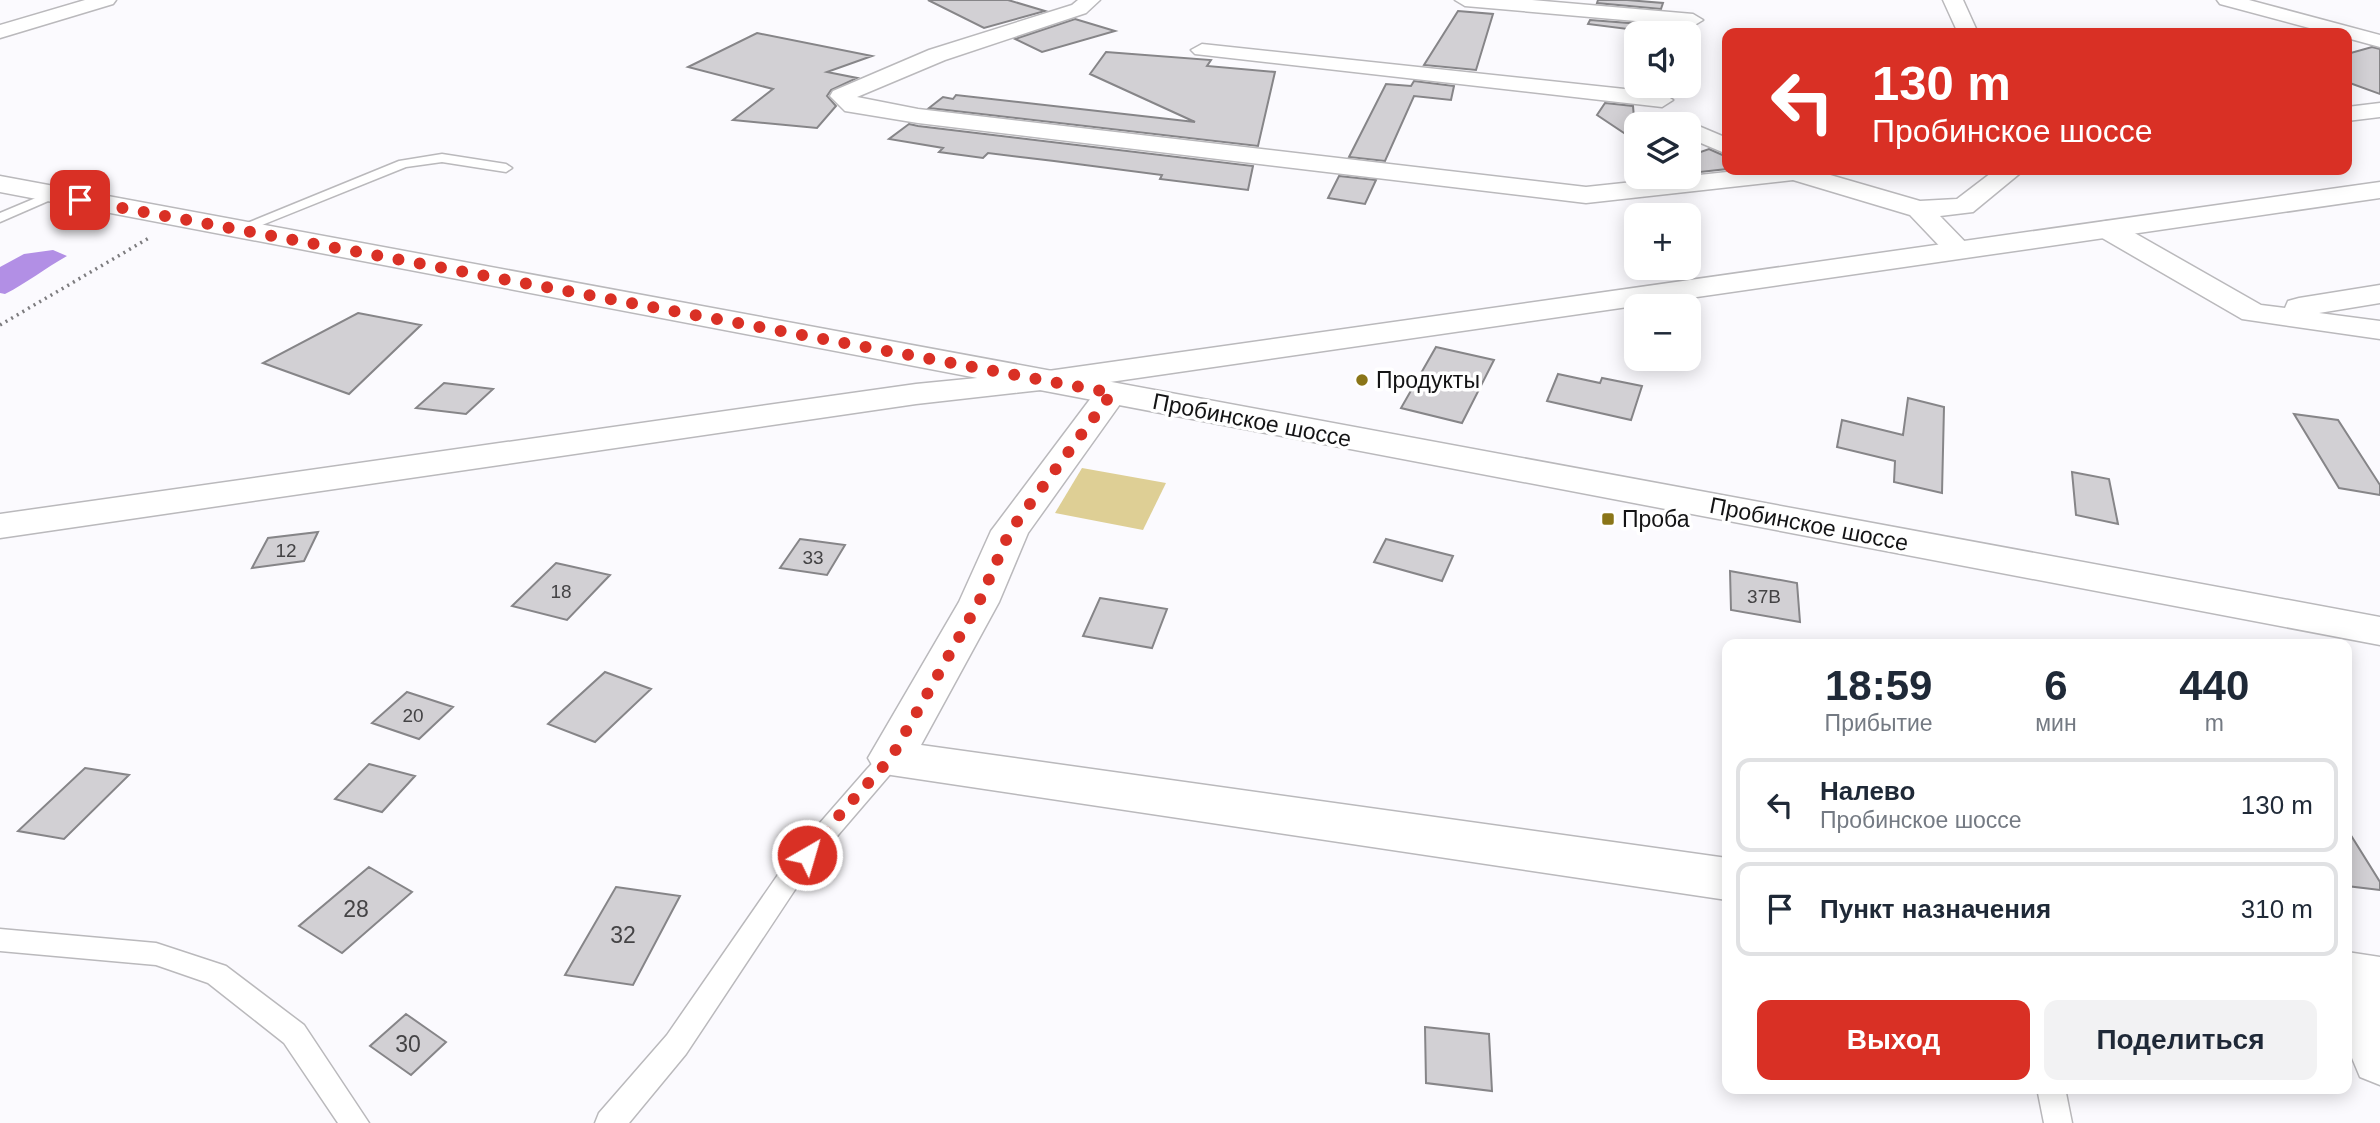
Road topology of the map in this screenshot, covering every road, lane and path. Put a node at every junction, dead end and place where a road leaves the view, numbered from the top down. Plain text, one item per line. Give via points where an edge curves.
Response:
1 (106, 0) edge
2 (1465, 0) edge
3 (1953, 0) edge
4 (2227, 0) edge
5 (1083, 1) edge
6 (1692, 21) edge
7 (1966, 28) edge
8 (2331, 28) edge
9 (0, 32) edge
10 (2352, 33) edge
11 (2380, 41) edge
12 (1202, 50) dead end
13 (1624, 89) edge
14 (2380, 110) edge
15 (2352, 113) edge
16 (1701, 135) edge
17 (1722, 145) edge
18 (506, 168) dead end
19 (1757, 175) edge
20 (1804, 175) edge
21 (2004, 175) edge
22 (0, 184) edge
23 (2380, 190) edge
24 (55, 195) junction
25 (1919, 209) junction
26 (0, 218) edge
27 (2107, 229) junction
28 (237, 230) junction
29 (148, 238) dead end
30 (1959, 250) junction
31 (2380, 294) edge
32 (2253, 313) junction
33 (0, 326) edge
34 (2380, 330) edge
35 (1048, 381) junction
36 (1112, 393) junction
37 (0, 526) edge
38 (2380, 631) edge
39 (891, 758) junction
40 (1722, 878) edge
41 (0, 940) edge
42 (2352, 976) edge
43 (2380, 981) edge
44 (2352, 998) edge
45 (2380, 1059) edge
46 (2051, 1094) edge
47 (355, 1123) edge
48 (609, 1123) edge
49 (2058, 1123) edge

1 - 9 street
2 - 6 street
3 - 7 street
4 - 8 street
5 - 19 street via 1079,9 937,54 841,96 853,106 918,116 1586,195
10 - 11 street
12 - 13 street
14 - 15 street
16 - 17 street
18 - 28 lane via 442,158 403,163
20 - 25 street
21 - 25 street via 1964,206
22 - 24 street, Пробинское шоссе
23 - 27 street
24 - 26 lane
24 - 28 street, Пробинское шоссе
25 - 30 street
27 - 30 street
27 - 32 street
28 - 35 street, Пробинское шоссе
29 - 33 path
30 - 35 street
31 - 32 street
32 - 34 street
35 - 36 street, Пробинское шоссе
35 - 37 street via 916,394
36 - 38 street, Пробинское шоссе
36 - 39 street via 1010,531 979,602
39 - 40 street
39 - 48 lane via 773,898 664,1062
41 - 47 lane via 156,954 216,974 294,1034
42 - 43 street
44 - 45 street
46 - 49 lane

